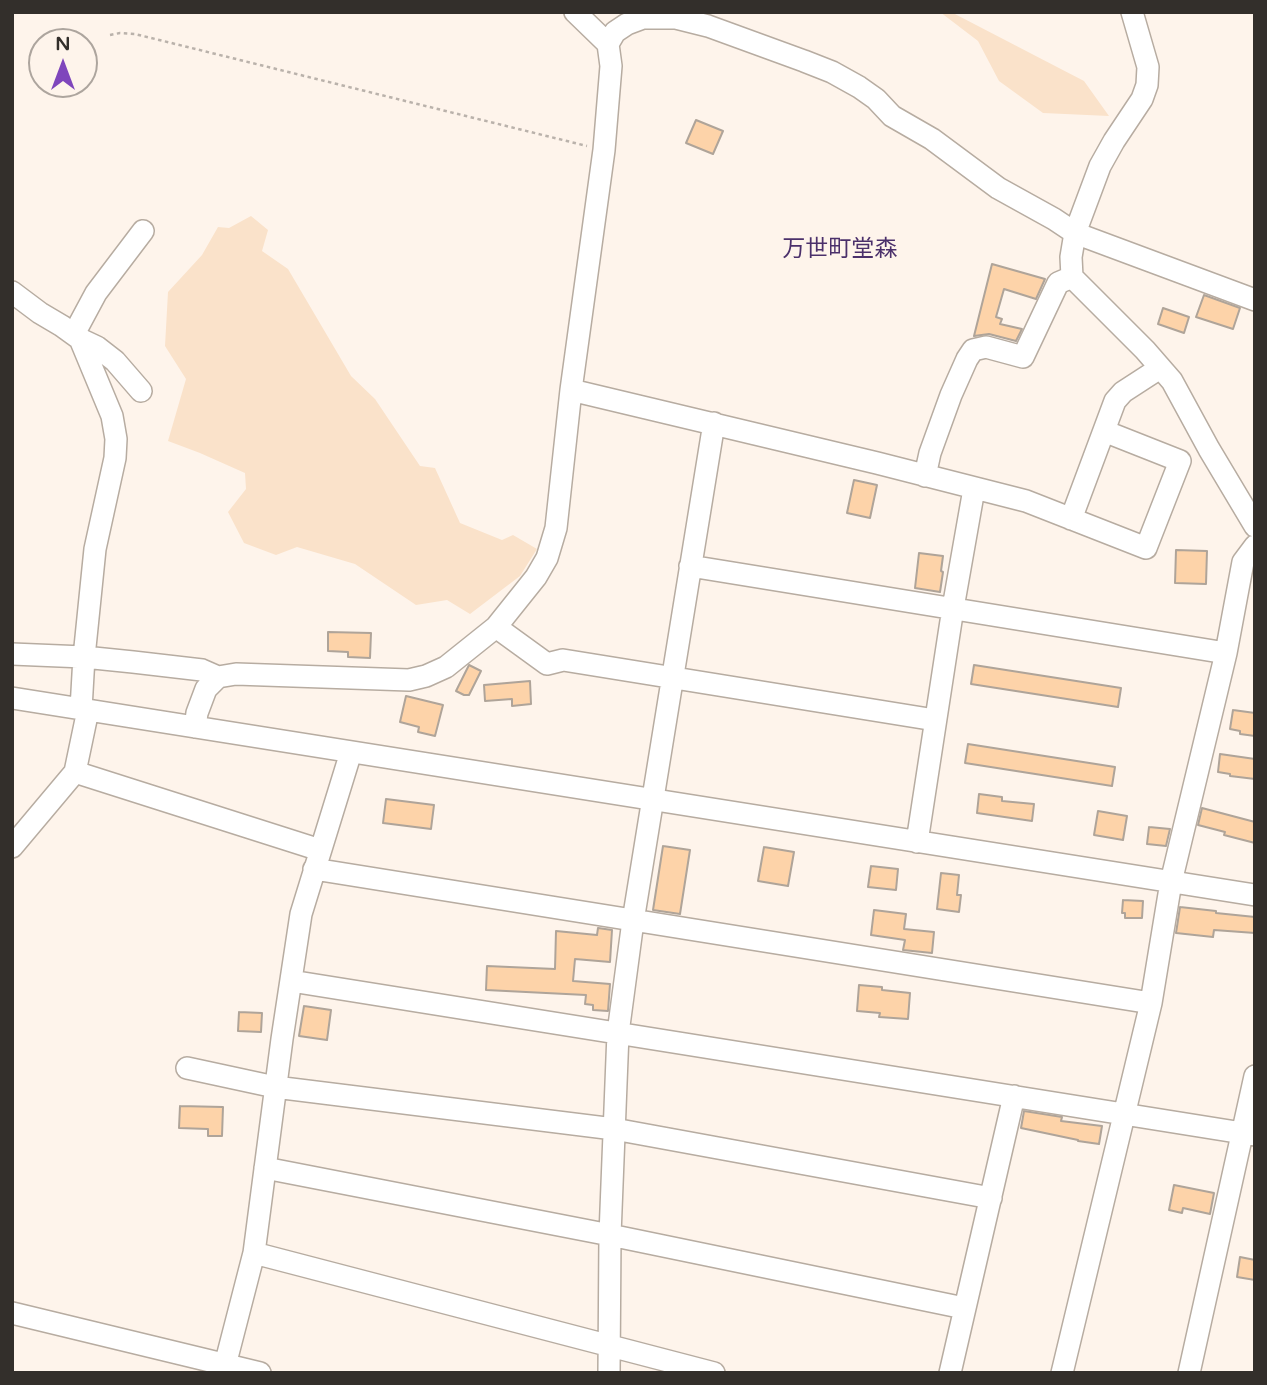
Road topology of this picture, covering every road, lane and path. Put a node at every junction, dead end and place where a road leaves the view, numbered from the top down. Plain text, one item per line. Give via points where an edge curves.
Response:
1 (575, 12) edge
2 (1132, 12) edge
3 (110, 35) dead end
4 (608, 44) junction
5 (604, 150) junction
6 (143, 231) dead end
7 (1075, 233) junction
8 (1072, 277) junction
9 (12, 292) edge
10 (1255, 300) edge
11 (77, 337) junction
12 (1160, 368) junction
13 (571, 390) junction
14 (141, 391) dead end
15 (714, 423) junction
16 (1104, 431) junction
17 (925, 476) junction
18 (974, 489) junction
19 (1253, 517) edge
20 (1071, 519) junction
21 (1255, 546) edge
22 (690, 566) junction
23 (953, 608) junction
24 (496, 627) junction
25 (1226, 653) junction
26 (12, 654) edge
27 (84, 657) junction
28 (218, 677) junction
29 (673, 679) junction
30 (12, 698) edge
31 (85, 709) junction
32 (935, 720) junction
33 (195, 727) junction
34 (351, 752) junction
35 (75, 772) junction
36 (652, 800) junction
37 (917, 842) junction
38 (12, 847) edge
39 (317, 860) junction
40 (1171, 882) junction
41 (1255, 895) edge
42 (633, 921) junction
43 (291, 981) junction
44 (1151, 1003) junction
45 (618, 1033) junction
46 (187, 1068) dead end
47 (1255, 1076) edge
48 (275, 1087) junction
49 (1014, 1096) junction
50 (1124, 1113) junction
51 (614, 1129) junction
52 (1248, 1134) edge
53 (265, 1168) junction
54 (991, 1198) junction
55 (610, 1235) junction
56 (254, 1253) junction
57 (964, 1308) junction
58 (12, 1313) edge
59 (610, 1345) junction
60 (224, 1368) edge
61 (260, 1373) edge
62 (609, 1373) edge
63 (714, 1373) edge
64 (950, 1373) edge
65 (1062, 1373) edge
66 (1189, 1373) edge

1 - 4 street
2 - 7 street via 1148,66 1147,85 1100,166
3 - 5 path via 135,34
4 - 5 street via 611,66
4 - 7 street via 615,32 635,21 676,18 832,72 998,188
5 - 13 street
6 - 11 street via 96,293
7 - 8 street
7 - 10 street
8 - 12 street
8 - 17 street via 1058,283 1024,357 986,347 973,350 951,395
9 - 11 street
11 - 14 street via 115,361
11 - 27 street via 112,416 116,439 95,549
12 - 16 street via 1115,401
12 - 19 street
13 - 15 street
13 - 24 street via 556,528 547,558
15 - 17 street
15 - 22 street
16 - 20 street
16 - 20 street via 1180,461 1146,548
17 - 18 street
18 - 20 street via 1026,501
18 - 23 street
21 - 25 street via 1243,562
22 - 23 street
22 - 29 street
23 - 25 street
23 - 32 street
24 - 28 street via 446,667 409,680
24 - 29 street via 547,664 563,660
25 - 40 street
26 - 27 street
27 - 28 street via 202,670
27 - 31 street
28 - 33 street via 206,690
29 - 32 street
29 - 36 street
30 - 31 street
31 - 33 street
31 - 35 street
32 - 37 street
33 - 34 street
34 - 36 street
34 - 39 street
35 - 38 street
35 - 39 street
36 - 37 street
36 - 42 street
37 - 40 street
39 - 42 street
39 - 43 street via 301,914
40 - 41 street
40 - 44 street
42 - 44 street
42 - 45 street
43 - 45 street
43 - 48 street
44 - 50 street
45 - 49 street
45 - 51 street
46 - 48 street
47 - 52 street
48 - 51 street
48 - 53 street
49 - 50 street
49 - 54 street
50 - 52 street
50 - 65 street
51 - 54 street
51 - 55 street
52 - 66 street
53 - 55 street
53 - 56 street
54 - 57 street
55 - 57 street
55 - 59 street
56 - 59 street
56 - 60 street
57 - 64 street
58 - 60 street
59 - 62 street
59 - 63 street
60 - 61 street

